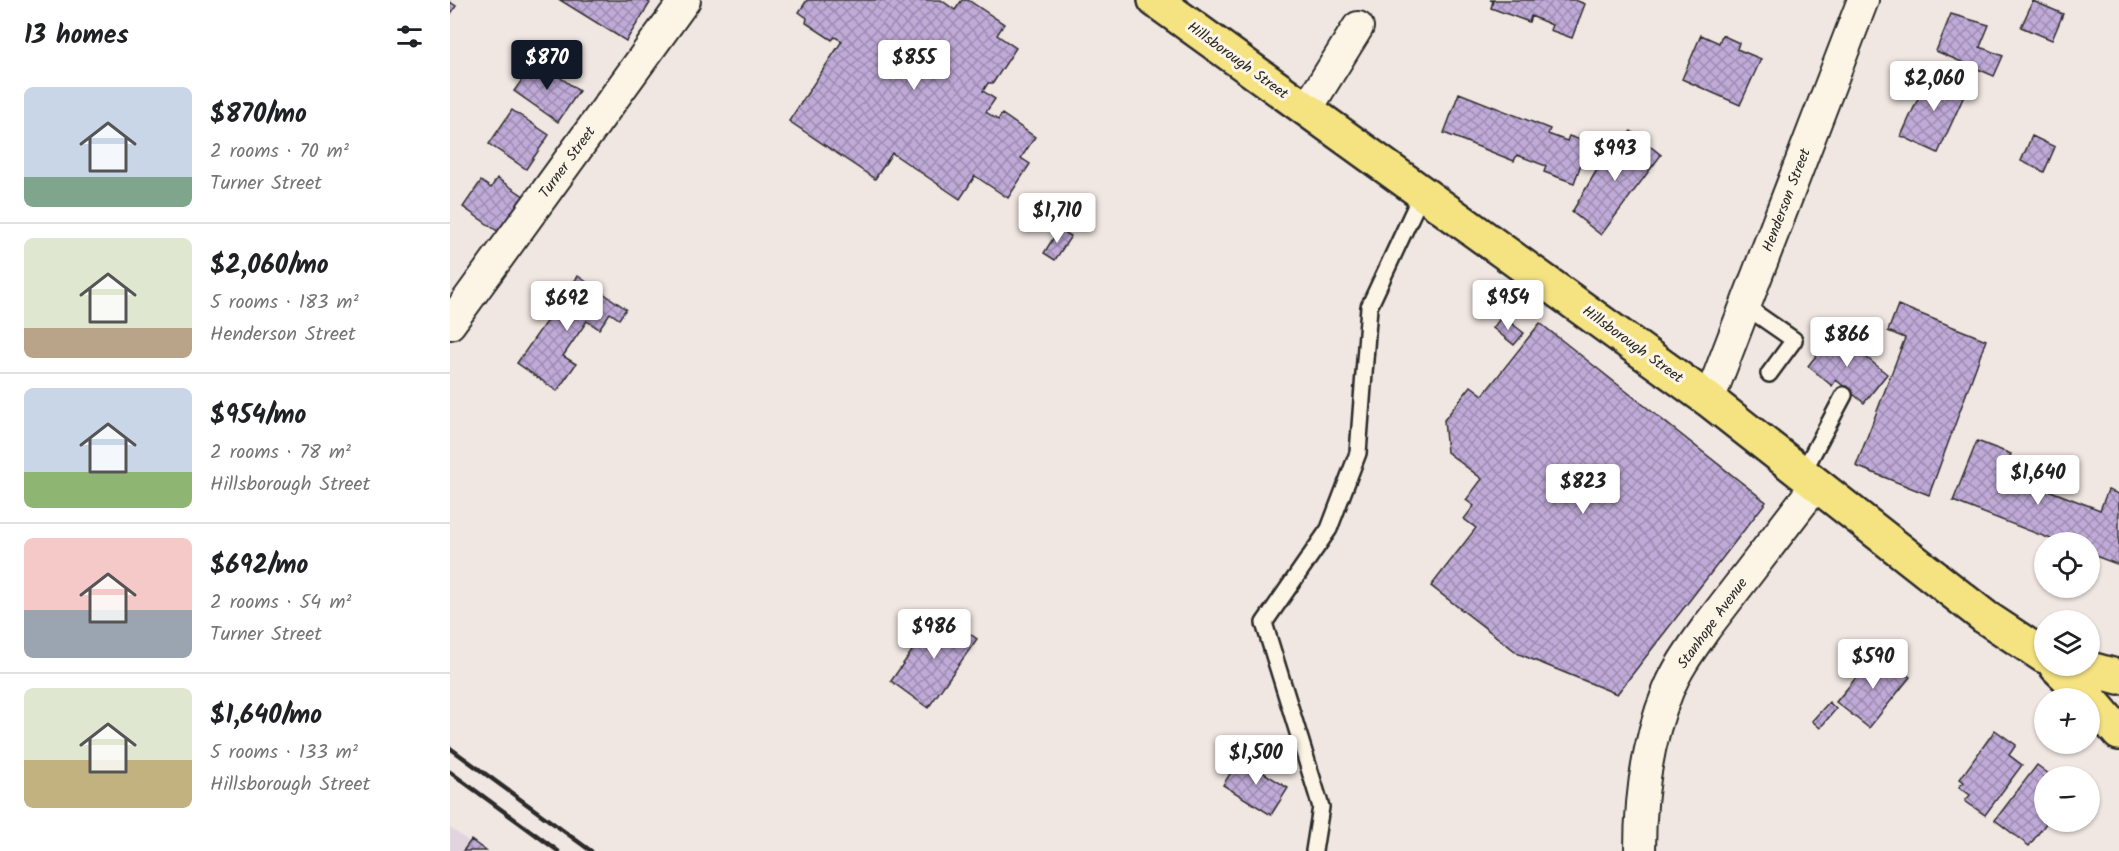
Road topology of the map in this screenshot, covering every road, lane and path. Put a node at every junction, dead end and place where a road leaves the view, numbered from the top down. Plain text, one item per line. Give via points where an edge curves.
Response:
1 (685, 0) edge
2 (1155, 0) edge
3 (1863, 0) edge
4 (1358, 27) dead end
5 (1307, 110) junction
6 (1422, 193) junction
7 (1745, 306) junction
8 (450, 324) edge
9 (1769, 374) dead end
10 (1844, 395) dead end
11 (1709, 400) junction
12 (1809, 480) junction
13 (2034, 650) edge
14 (2100, 672) edge
15 (2066, 676) edge
16 (2119, 677) edge
17 (2119, 733) edge
18 (1314, 851) edge
19 (1640, 851) edge

1 - 8 street, Turner Street
2 - 5 main road, Hillsborough Street
3 - 7 street, Henderson Street
4 - 5 street
5 - 6 main road, Hillsborough Street
6 - 11 main road, Hillsborough Street
6 - 18 lane via 1369,307 1358,453 1329,529 1264,623 1321,807
7 - 9 lane via 1794,340
7 - 11 street, Henderson Street
10 - 12 lane
11 - 12 main road, Hillsborough Street
12 - 13 main road, Hillsborough Street via 1984,617
12 - 19 street, Stanhope Avenue via 1689,651 1668,690 1646,770
14 - 16 main road
15 - 17 main road

